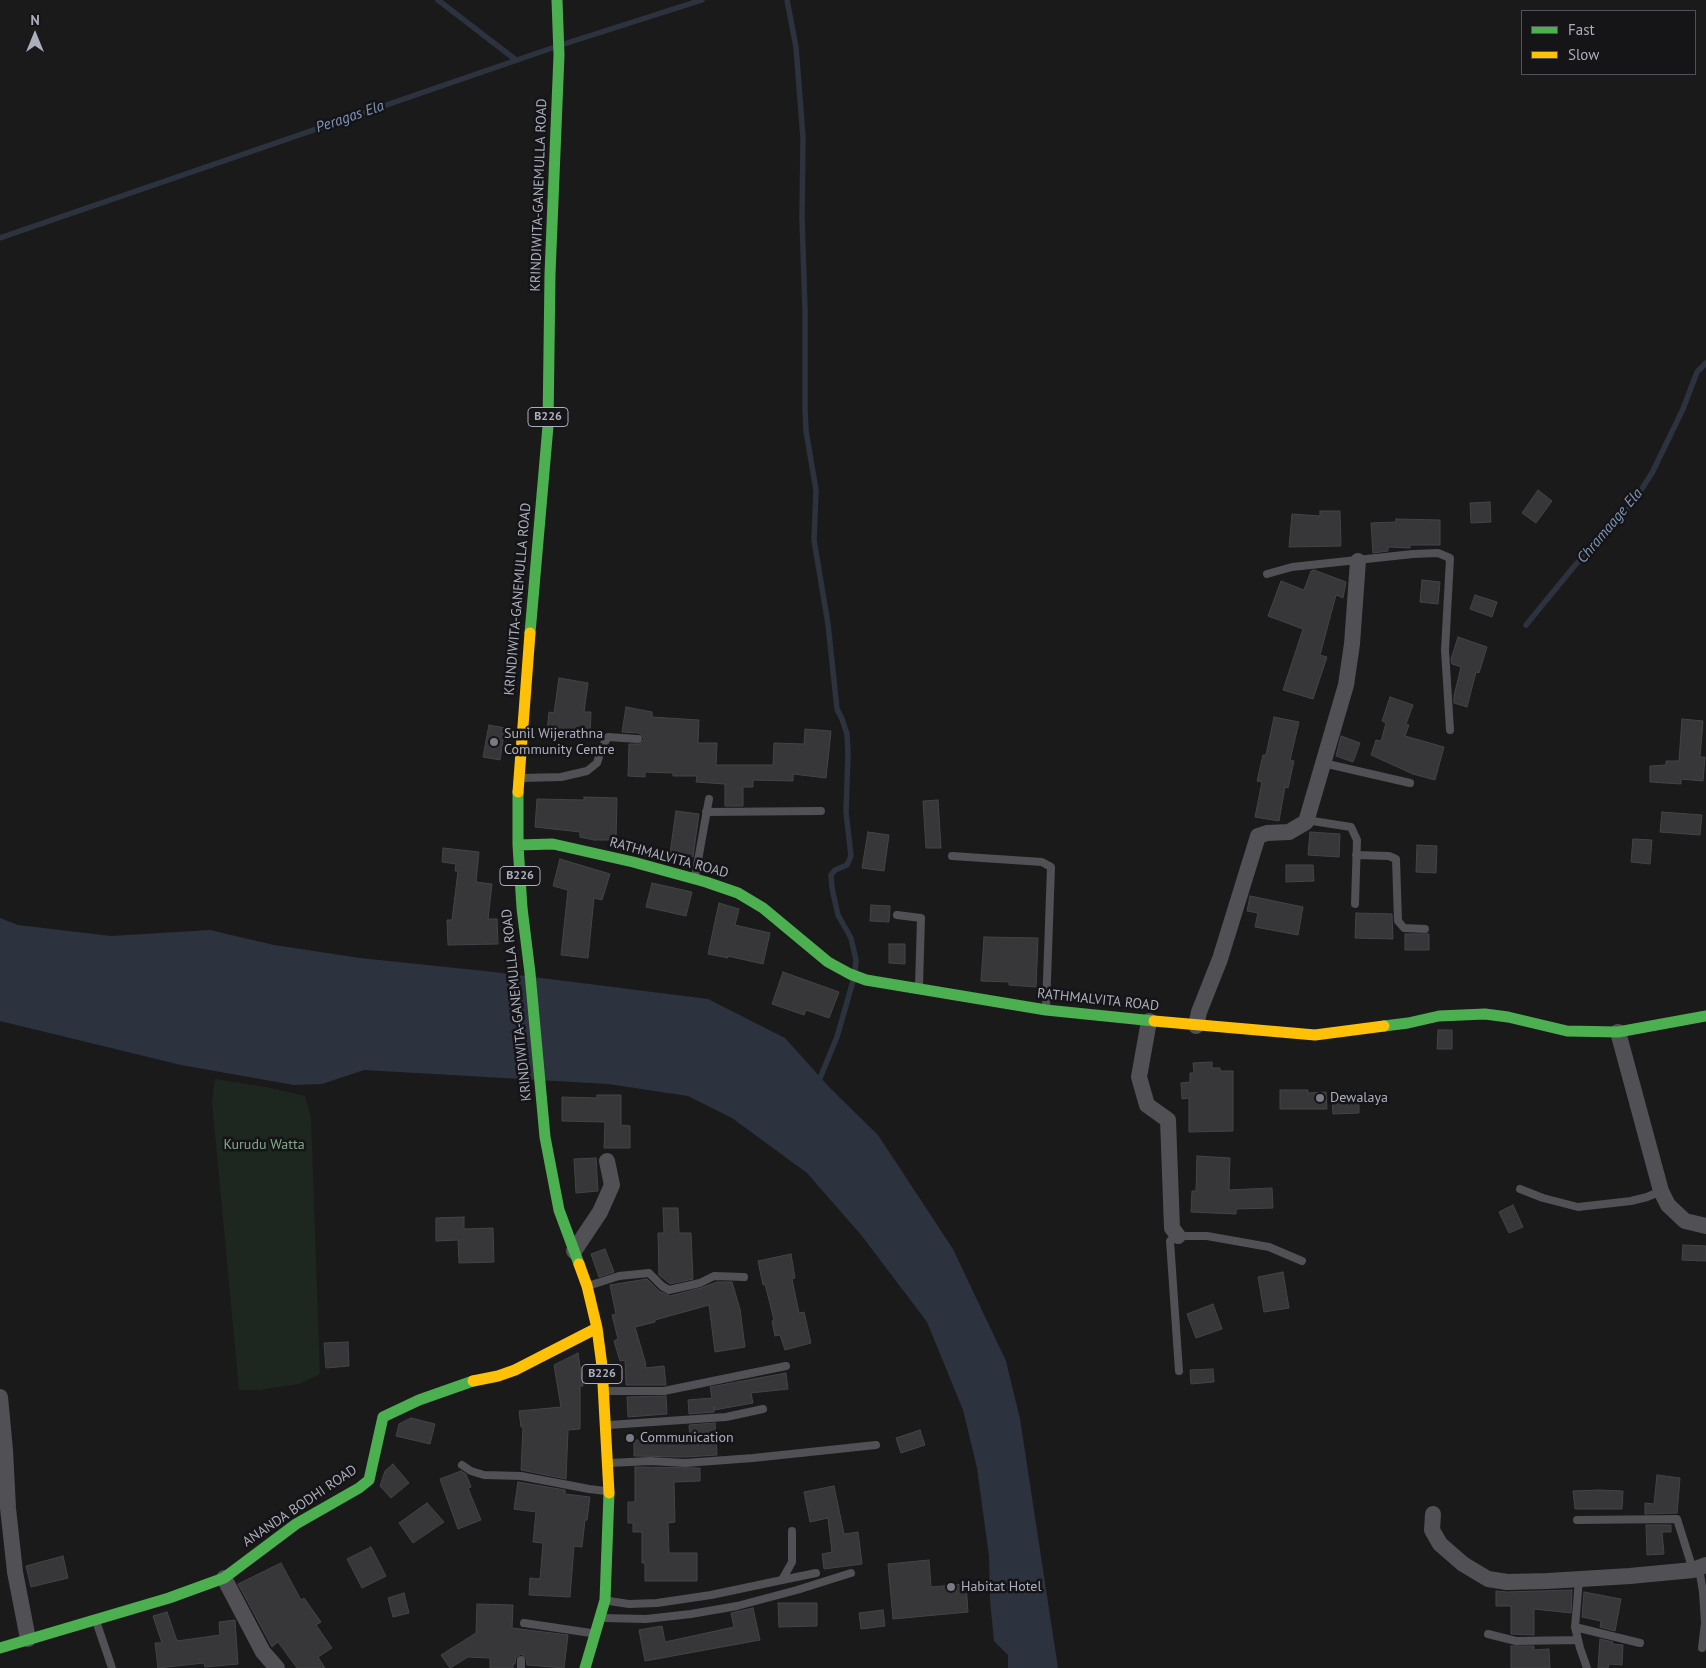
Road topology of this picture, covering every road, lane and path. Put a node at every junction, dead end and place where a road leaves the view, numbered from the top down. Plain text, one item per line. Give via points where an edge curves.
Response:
1 (557, 0) edge
2 (1358, 561) junction
3 (1267, 574) dead end
4 (1450, 730) dead end
5 (638, 739) dead end
6 (1324, 763) junction
7 (518, 778) junction
8 (1410, 783) dead end
9 (709, 799) dead end
10 (821, 811) dead end
11 (706, 812) junction
12 (1306, 820) junction
13 (518, 845) junction
14 (1356, 855) junction
15 (952, 856) dead end
16 (695, 879) junction
17 (1355, 904) dead end
18 (897, 915) dead end
19 (1425, 929) dead end
20 (919, 988) junction
21 (1046, 1010) junction
22 (1706, 1016) edge
23 (1148, 1021) junction
24 (1196, 1026) junction
25 (1618, 1032) junction
26 (607, 1161) dead end
27 (1520, 1190) dead end
28 (1661, 1191) junction
29 (1706, 1226) edge
30 (1178, 1236) junction
31 (574, 1251) junction
32 (1302, 1261) dead end
33 (744, 1276) dead end
34 (587, 1286) junction
35 (597, 1328) junction
36 (786, 1366) dead end
37 (1179, 1371) dead end
38 (603, 1390) junction
39 (0, 1396) edge
40 (763, 1409) dead end
41 (605, 1425) junction
42 (876, 1445) dead end
43 (608, 1463) junction
44 (462, 1465) dead end
45 (608, 1491) junction
46 (1433, 1514) dead end
47 (1577, 1520) dead end
48 (792, 1531) dead end
49 (1699, 1568) edge
50 (816, 1573) dead end
51 (851, 1573) dead end
52 (224, 1578) junction
53 (1579, 1579) junction
54 (782, 1580) junction
55 (605, 1600) junction
56 (601, 1618) junction
57 (96, 1619) junction
58 (524, 1623) dead end
59 (1576, 1627) junction
60 (595, 1634) junction
61 (1488, 1634) dead end
62 (28, 1639) junction
63 (1578, 1640) junction
64 (1640, 1643) dead end
65 (0, 1648) edge
66 (1702, 1648) dead end
67 (112, 1668) edge
68 (277, 1668) edge
69 (585, 1668) edge
70 (1587, 1668) edge

1 - 7 street, KRINDIWITA-GANEMULLA ROAD / B226 via 559,54 548,426
2 - 3 lane
2 - 4 lane via 1438,553 1450,558 1445,650
2 - 6 street via 1346,685
5 - 7 lane via 608,737 597,763 586,771 561,777
6 - 8 lane
6 - 12 street
7 - 13 street, KRINDIWITA-GANEMULLA ROAD / B226
9 - 11 lane
10 - 11 lane
11 - 16 lane
12 - 14 lane via 1352,827 1357,840
12 - 24 street via 1290,832 1258,836
13 - 16 street, RATHMALVITA ROAD via 553,844
13 - 31 street, KRINDIWITA-GANEMULLA ROAD / B226 via 545,1137 559,1210
14 - 17 lane
14 - 19 lane via 1396,859 1398,921 1404,928
15 - 21 lane via 1042,862 1051,867
16 - 20 street, RATHMALVITA ROAD via 738,893 763,908 828,962 850,974 866,980
18 - 20 lane via 921,918
20 - 21 street, RATHMALVITA ROAD
21 - 23 street, RATHMALVITA ROAD
22 - 25 street, RATHMALVITA ROAD
23 - 24 street, RATHMALVITA ROAD
23 - 30 street via 1139,1077 1147,1105 1168,1120 1172,1228
24 - 25 street, RATHMALVITA ROAD via 1315,1034 1439,1016 1485,1014 1567,1031
25 - 28 street
26 - 31 street via 612,1185 600,1212
27 - 28 lane via 1578,1207 1631,1201
28 - 29 street via 1668,1205 1685,1221
30 - 32 lane via 1207,1236 1269,1247
30 - 37 lane via 1170,1241
31 - 34 street, KRINDIWITA-GANEMULLA ROAD / B226
33 - 34 lane via 714,1276 700,1284 669,1290 649,1273 619,1276
34 - 35 street, KRINDIWITA-GANEMULLA ROAD / B226
35 - 38 street, KRINDIWITA-GANEMULLA ROAD / B226
35 - 52 street, ANANDA BODHI ROAD via 514,1370 419,1400 383,1417 369,1480 296,1524
36 - 38 lane via 664,1391
38 - 41 street, KRINDIWITA-GANEMULLA ROAD / B226
39 - 62 street via 14,1572
40 - 41 lane via 726,1417
41 - 43 street, KRINDIWITA-GANEMULLA ROAD / B226
42 - 43 lane via 734,1460
43 - 45 street, KRINDIWITA-GANEMULLA ROAD / B226
44 - 45 lane via 484,1474 521,1476
45 - 55 street, KRINDIWITA-GANEMULLA ROAD / B226
46 - 53 street via 1432,1530 1440,1544 1463,1564 1488,1579 1506,1582
47 - 49 lane via 1677,1519
48 - 54 lane via 792,1562
49 - 53 street
49 - 66 lane via 1705,1623
50 - 54 lane
51 - 56 lane via 737,1606 646,1619
52 - 57 street, ANANDA BODHI ROAD
52 - 68 street via 264,1652
53 - 59 lane
54 - 55 lane via 657,1603 629,1604
55 - 56 street, KRINDIWITA-GANEMULLA ROAD / B226
56 - 60 street, KRINDIWITA-GANEMULLA ROAD / B226
57 - 62 street, ANANDA BODHI ROAD
57 - 67 lane
58 - 60 lane
59 - 63 lane
59 - 64 lane
60 - 69 street, KRINDIWITA-GANEMULLA ROAD / B226
61 - 63 lane via 1516,1641
62 - 65 street, ANANDA BODHI ROAD
63 - 70 lane

